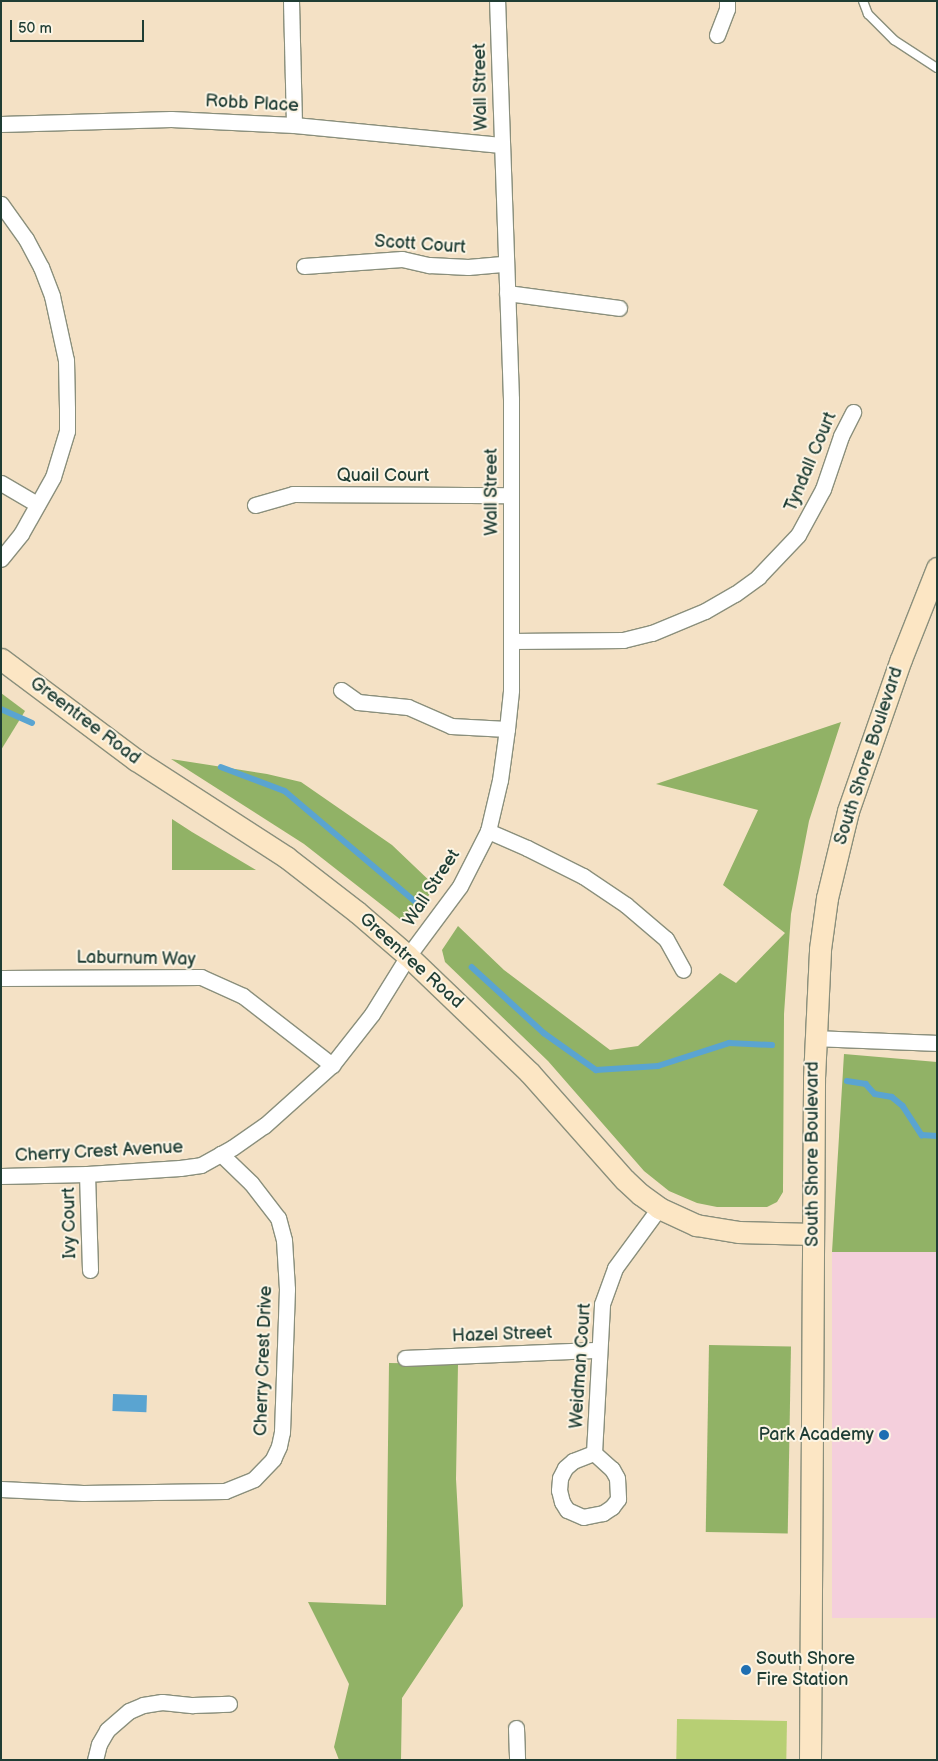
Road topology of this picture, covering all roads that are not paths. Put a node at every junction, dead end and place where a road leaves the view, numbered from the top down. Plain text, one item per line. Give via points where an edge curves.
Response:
1 (291, 1) edge
2 (498, 1) edge
3 (727, 1) edge
4 (863, 1) edge
5 (718, 35) dead end
6 (937, 68) edge
7 (1, 124) edge
8 (294, 125) junction
9 (501, 145) junction
10 (1, 204) edge
11 (505, 264) junction
12 (304, 266) dead end
13 (507, 293) junction
14 (619, 308) dead end
15 (853, 412) dead end
16 (1, 484) edge
17 (511, 495) junction
18 (37, 504) junction
19 (255, 505) dead end
20 (1, 559) edge
21 (937, 568) edge
22 (511, 641) junction
23 (1, 659) edge
24 (340, 690) dead end
25 (507, 729) junction
26 (488, 831) junction
27 (408, 956) junction
28 (683, 970) dead end
29 (1, 978) edge
30 (814, 1038) junction
31 (937, 1044) edge
32 (332, 1064) junction
33 (221, 1154) junction
34 (87, 1174) junction
35 (1, 1176) edge
36 (659, 1208) junction
37 (812, 1234) junction
38 (90, 1270) dead end
39 (599, 1350) junction
40 (405, 1358) dead end
41 (594, 1452) junction
42 (1, 1489) edge
43 (229, 1704) dead end
44 (516, 1728) dead end
45 (95, 1760) edge
46 (517, 1760) edge
47 (810, 1760) edge

1 - 8 street
2 - 9 street, Wall Street
3 - 5 street
4 - 6 lane via 868,14 894,40
7 - 8 street, Robb Place via 171,119
8 - 9 street, Robb Place
9 - 11 street, Wall Street
10 - 18 street via 26,239 40,267 52,296 66,360 67,431 53,476
11 - 12 street, Scott Court via 468,267 429,265 402,259
11 - 13 street, Wall Street
13 - 14 street
13 - 17 street, Wall Street
15 - 22 street, Tyndall Court via 823,489 798,535 758,577 735,594 705,611 652,633 623,640
16 - 18 street
17 - 19 street, Quail Court via 293,494
17 - 22 street, Wall Street
18 - 20 street via 21,534
21 - 30 main road, South Shore Boulevard via 862,770 839,845 823,926
22 - 25 street, Wall Street
23 - 27 main road, Greentree Road via 136,760 286,857
24 - 25 street via 358,702 408,707 452,726
25 - 26 street, Wall Street
26 - 27 street, Wall Street via 460,886
26 - 28 street via 583,876 626,906 666,939
27 - 32 street, Cherry Crest Avenue via 372,1014
27 - 36 main road, Greentree Road via 529,1072 625,1180
29 - 32 street, Laburnum Way via 201,977 243,996
30 - 31 street
30 - 37 main road, South Shore Boulevard
32 - 33 street, Cherry Crest Avenue via 264,1126
33 - 34 street, Cherry Crest Avenue via 201,1164 180,1168
33 - 42 street, Cherry Crest Drive via 251,1183 278,1218 284,1240 286,1289 282,1432 272,1459 254,1479 225,1491 83,1494
34 - 35 street, Cherry Crest Avenue
34 - 38 street, Ivy Court
36 - 37 main road, Greentree Road via 686,1222 714,1229
36 - 39 street, Weidman Court via 622,1255 608,1283 602,1304
37 - 47 main road, South Shore Boulevard
39 - 40 street, Hazel Street
39 - 41 street, Weidman Court
41 - 41 street, Weidman Court via 573,1461 560,1478 562,1502 568,1510 583,1517 603,1513 618,1499 617,1478
43 - 45 street via 162,1702 136,1708 107,1730
44 - 46 street

